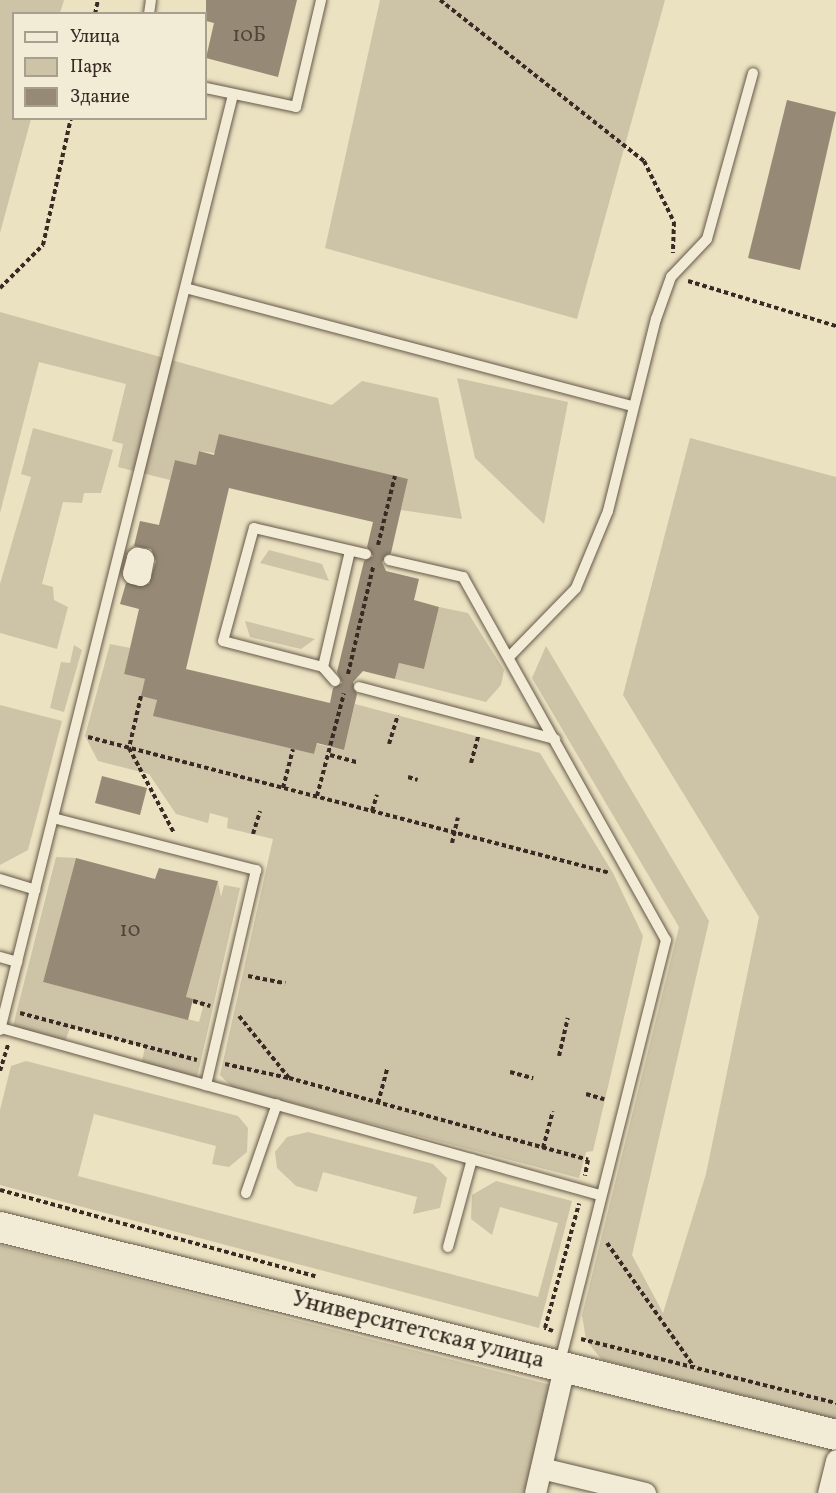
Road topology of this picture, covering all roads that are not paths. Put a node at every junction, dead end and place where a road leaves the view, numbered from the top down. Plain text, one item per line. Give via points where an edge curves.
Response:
1 (321, 0) edge
2 (753, 73) dead end
3 (207, 88) edge
4 (233, 94) junction
5 (189, 289) junction
6 (632, 406) junction
7 (350, 551) junction
8 (366, 554) dead end
9 (389, 560) dead end
10 (509, 657) junction
11 (323, 667) junction
12 (335, 681) dead end
13 (359, 687) dead end
14 (555, 739) junction
15 (52, 818) junction
16 (0, 879) edge
17 (35, 890) junction
18 (0, 957) edge
19 (17, 962) junction
20 (0, 1029) edge
21 (206, 1085) junction
22 (277, 1104) junction
23 (472, 1159) junction
24 (246, 1192) dead end
25 (600, 1195) junction
26 (0, 1227) edge
27 (448, 1247) dead end
28 (562, 1366) junction
29 (836, 1435) edge
30 (836, 1460) edge
31 (541, 1468) junction
32 (535, 1493) edge
33 (645, 1493) edge
34 (828, 1493) edge

1 - 4 lane via 296,106
2 - 6 lane via 707,239 672,277
3 - 4 lane
4 - 5 lane
5 - 6 lane
5 - 15 lane
6 - 10 lane via 608,511 576,588
7 - 8 lane
7 - 11 lane
7 - 11 lane via 254,528 223,641
9 - 10 lane via 463,577
10 - 14 lane
11 - 12 lane
13 - 14 lane
14 - 25 lane via 666,940
15 - 17 lane
15 - 21 lane via 256,870 205,1061
16 - 17 lane
17 - 19 lane
18 - 19 lane
19 - 20 lane
20 - 21 lane
21 - 22 lane
22 - 23 lane
22 - 24 lane
23 - 25 lane
23 - 27 lane
25 - 28 lane
26 - 28 street, Университетская улица
28 - 29 street, Университетская улица
28 - 31 street
30 - 34 street
31 - 32 street
31 - 33 street

